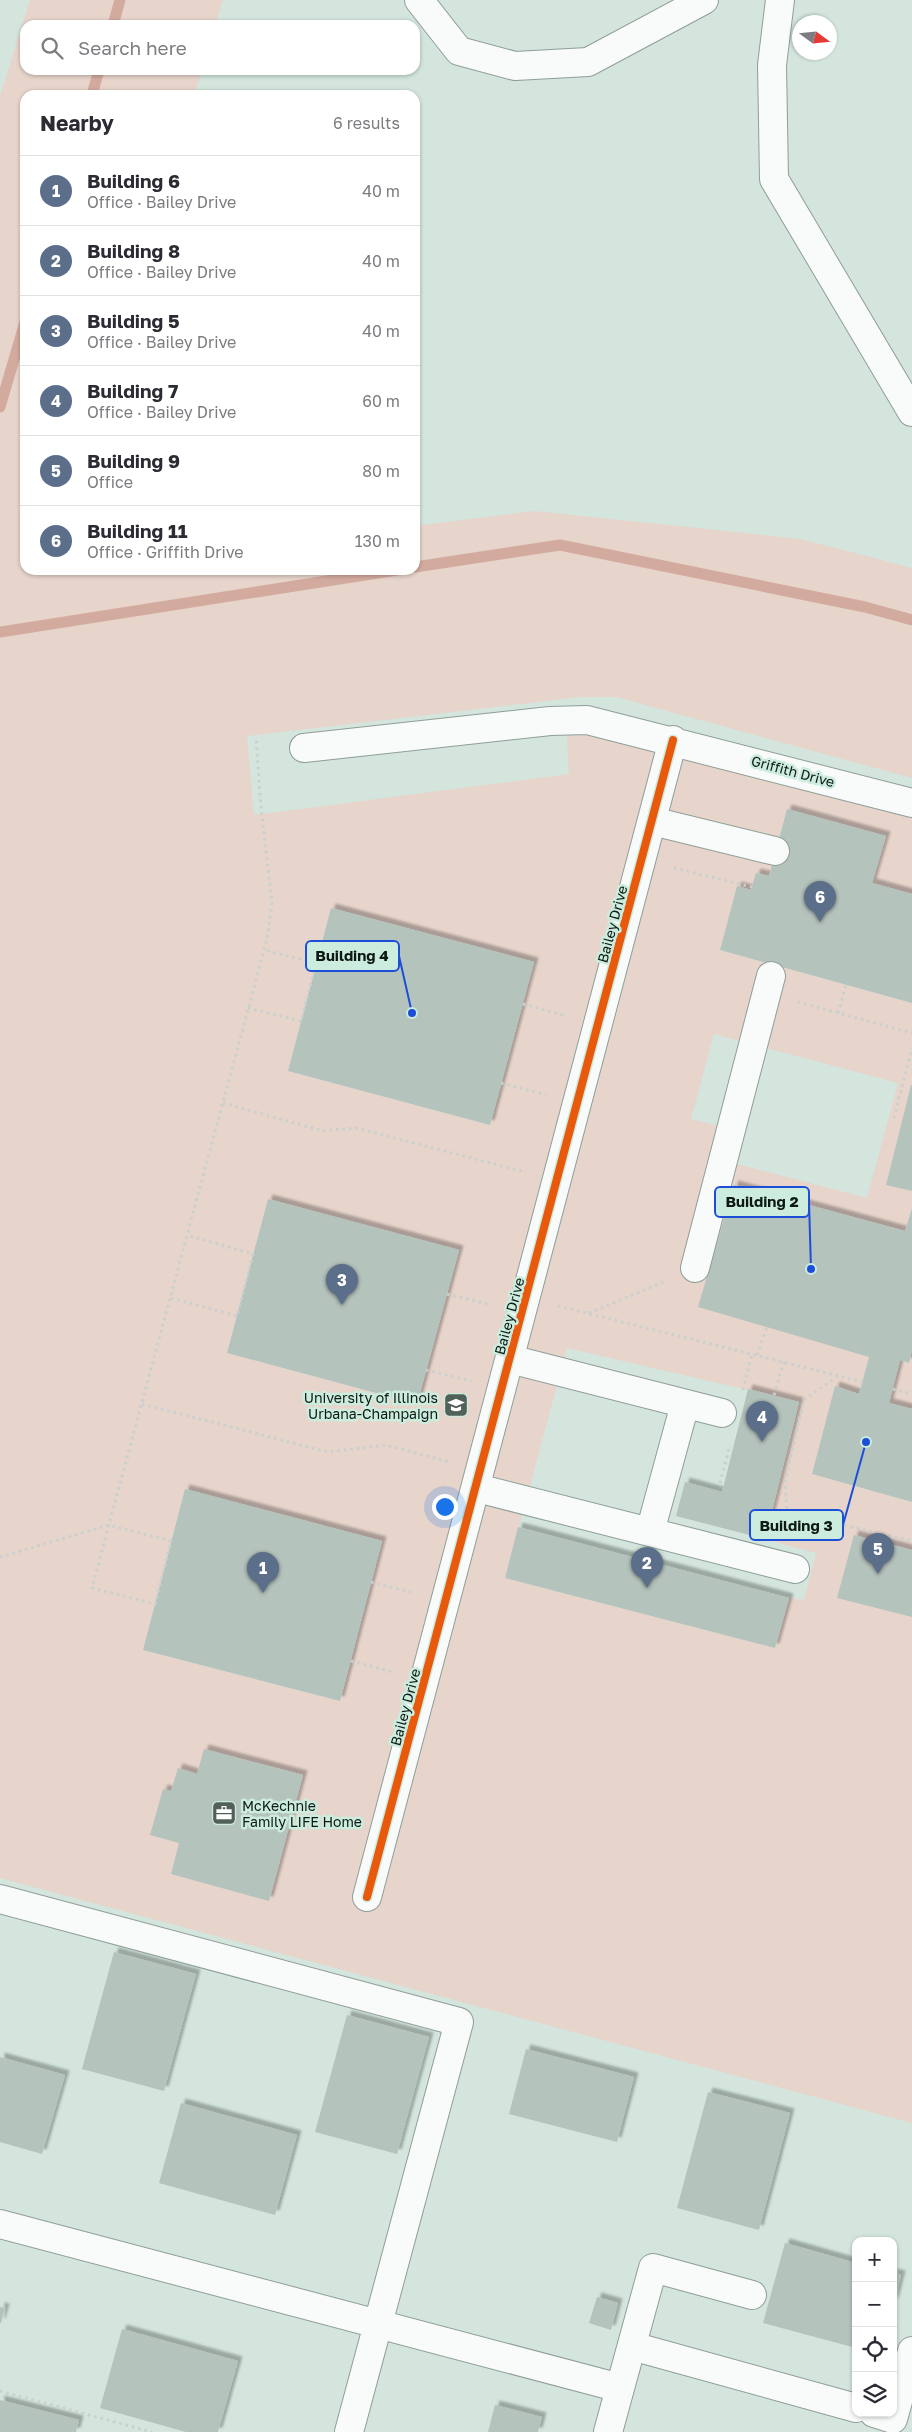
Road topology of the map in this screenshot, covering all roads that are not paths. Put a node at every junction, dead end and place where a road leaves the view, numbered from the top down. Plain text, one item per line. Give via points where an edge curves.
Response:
1 (419, 0) edge
2 (704, 0) edge
3 (780, 0) edge
4 (912, 412) edge
5 (673, 740) junction
6 (304, 748) dead end
7 (912, 803) edge
8 (652, 820) junction
9 (776, 851) dead end
10 (771, 976) dead end
11 (695, 1268) road end
12 (510, 1359) junction
13 (685, 1404) junction
14 (722, 1413) dead end
15 (476, 1488) junction
16 (650, 1532) junction
17 (786, 1566) road end
18 (367, 1897) dead end
19 (0, 1899) edge
20 (0, 2224) edge
21 (752, 2295) dead end
22 (378, 2324) junction
23 (632, 2346) junction
24 (912, 2351) edge
25 (620, 2388) junction
26 (897, 2405) edge
27 (852, 2407) edge
28 (349, 2432) edge
29 (608, 2432) edge

1 - 2 street via 459,51 515,66 588,62
3 - 4 street via 772,65 774,179
5 - 6 street, Griffith Drive via 587,720 550,721
5 - 7 street, Griffith Drive
5 - 8 street, Bailey Drive
8 - 9 street
8 - 12 street, Bailey Drive
10 - 11 street
12 - 13 street
12 - 15 street, Bailey Drive
13 - 14 street
13 - 16 street
15 - 16 street
15 - 18 street, Bailey Drive
16 - 17 street
19 - 22 street via 459,2022
20 - 22 street
21 - 23 street via 653,2268
22 - 25 street
22 - 28 street
23 - 25 street
23 - 27 street
24 - 26 street
25 - 29 street

